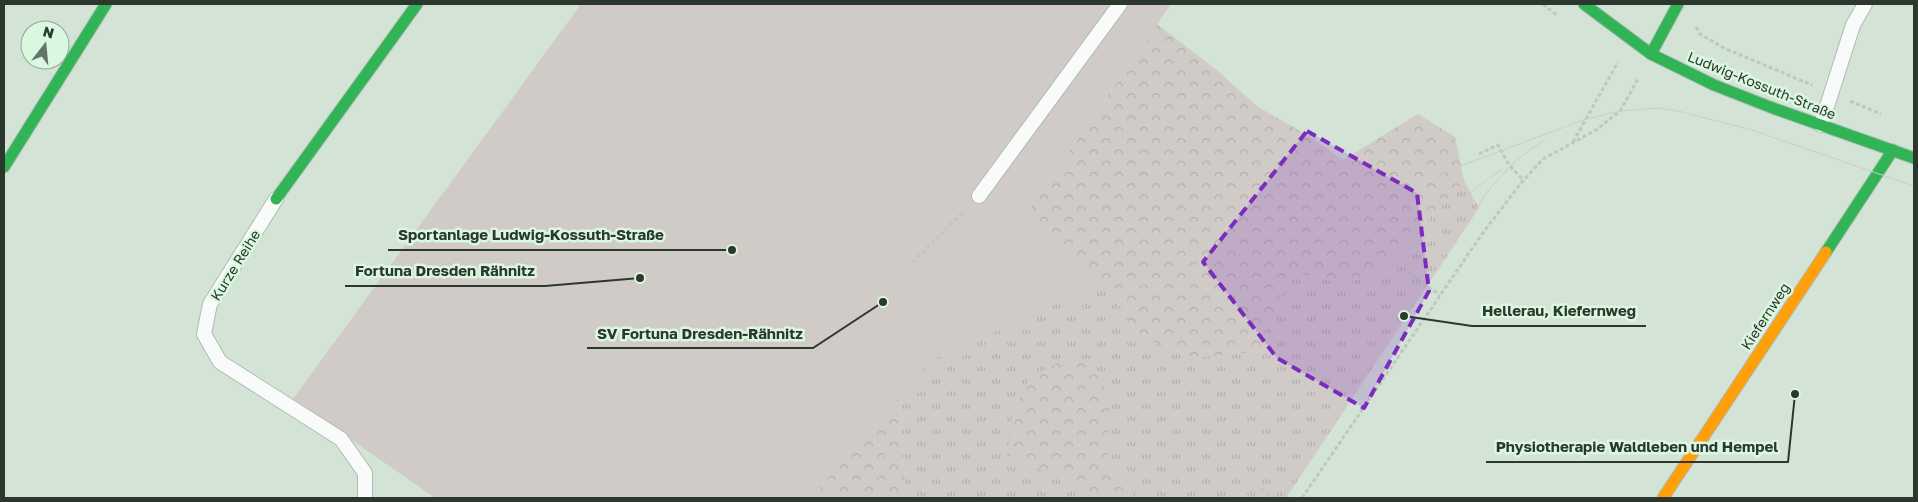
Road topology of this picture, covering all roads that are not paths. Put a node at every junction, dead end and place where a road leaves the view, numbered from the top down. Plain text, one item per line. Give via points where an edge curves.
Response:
1 (106, 4) edge
2 (417, 4) edge
3 (1120, 4) edge
4 (1584, 4) edge
5 (1865, 4) edge
6 (1676, 6) edge
7 (1652, 54) junction
8 (1821, 125) junction
9 (1893, 150) junction
10 (1914, 158) edge
11 (4, 167) edge
12 (979, 196) road end
13 (276, 199) joint
14 (365, 498) edge
15 (1663, 498) edge

1 - 11 street
2 - 13 street, Kurze Reihe
3 - 12 lane
4 - 7 street, Ludwig-Kossuth-Straße
5 - 8 lane via 1853,25
6 - 7 street
7 - 8 street, Ludwig-Kossuth-Straße via 1714,85
8 - 9 street, Ludwig-Kossuth-Straße
9 - 10 street, Ludwig-Kossuth-Straße
9 - 15 street, Kiefernweg
13 - 14 lane, Kurze Reihe via 210,304 204,334 220,362 341,440 365,473

